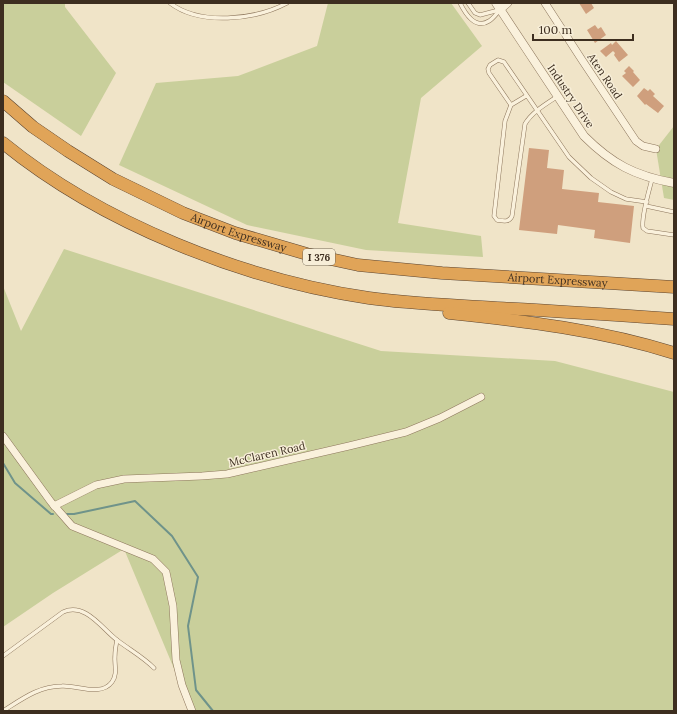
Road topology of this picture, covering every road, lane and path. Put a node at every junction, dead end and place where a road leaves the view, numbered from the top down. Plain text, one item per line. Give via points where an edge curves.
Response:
1 (170, 3) edge
2 (287, 3) edge
3 (460, 3) edge
4 (468, 3) edge
5 (508, 3) edge
6 (545, 3) edge
7 (498, 6) edge
8 (526, 96) junction
9 (558, 96) junction
10 (3, 101) edge
11 (511, 105) junction
12 (536, 111) junction
13 (3, 143) edge
14 (656, 149) dead end
15 (652, 179) junction
16 (674, 183) edge
17 (646, 204) junction
18 (674, 212) edge
19 (674, 235) edge
20 (227, 263) junction
21 (442, 273) junction
22 (674, 283) edge
23 (674, 287) edge
24 (674, 319) edge
25 (674, 352) edge
26 (480, 397) dead end
27 (3, 436) edge
28 (54, 506) junction
29 (117, 640) junction
30 (3, 656) edge
31 (154, 668) dead end
32 (3, 711) edge
33 (192, 711) edge

1 - 2 lane via 192,14 210,18 235,18
3 - 7 lane via 468,16 478,23 489,21
4 - 7 lane via 474,13 480,15
5 - 7 street
6 - 14 street, Aten Road via 636,141 643,146
7 - 9 street, Industry Drive
8 - 11 lane
8 - 11 lane via 504,62 496,60 488,71
8 - 12 lane
9 - 12 lane
9 - 15 street, Industry Drive via 584,136 601,152 625,168
10 - 21 highway, Airport Expressway / I 376 via 68,151 113,178 183,213 235,234 358,265
11 - 12 lane via 504,129 494,216 497,220 506,221 511,218 525,124
12 - 17 lane via 569,157 591,178 611,192
13 - 20 highway via 56,181 103,208 175,243
15 - 16 street, Industry Drive
15 - 17 lane
17 - 18 lane
17 - 19 lane via 642,225 644,229
20 - 24 highway via 317,288 369,298
20 - 25 highway via 289,286 346,300 594,332
21 - 22 highway
21 - 23 highway, Airport Expressway / I 376
26 - 28 street, McClaren Road via 406,432 227,474 124,479 96,485
27 - 28 street
28 - 33 street via 72,526 153,559 166,572 173,606 177,668
29 - 30 lane via 86,613 65,611
29 - 31 lane
29 - 32 lane via 115,676 106,687 94,690 64,686 48,687 32,693

